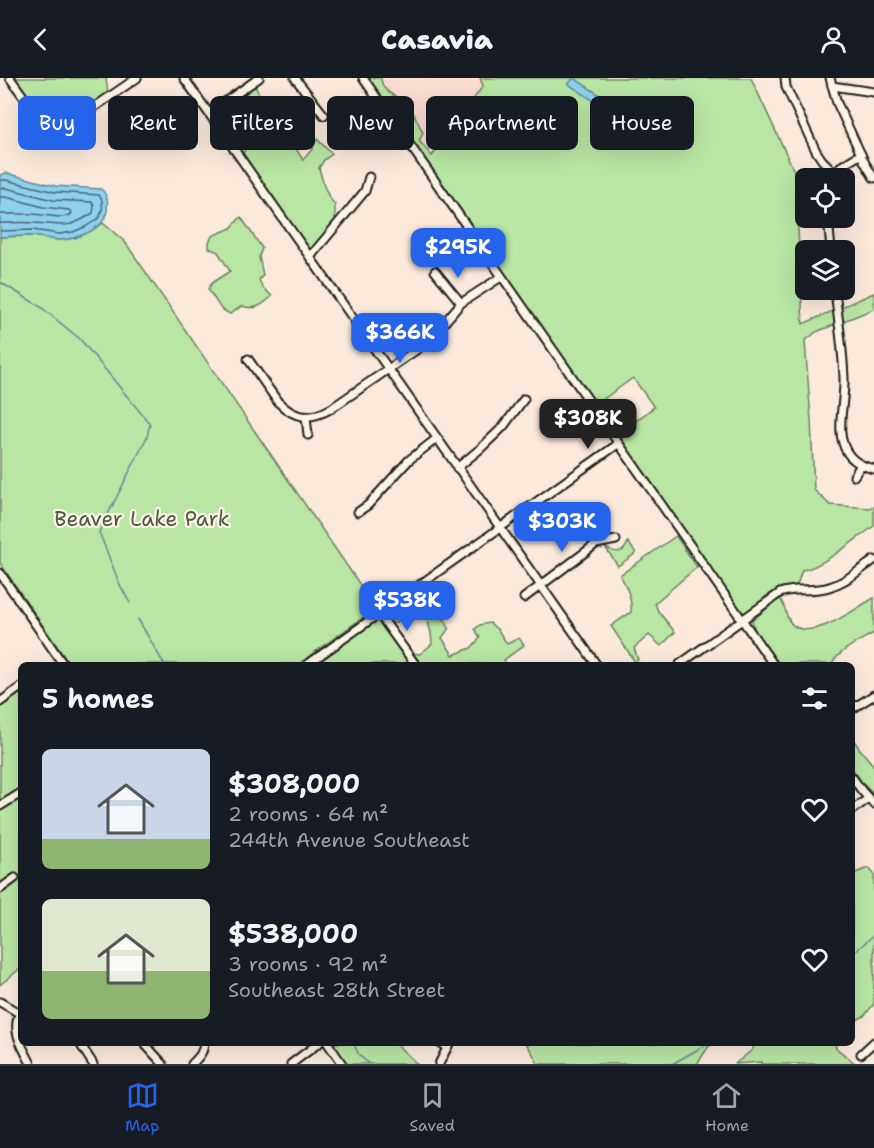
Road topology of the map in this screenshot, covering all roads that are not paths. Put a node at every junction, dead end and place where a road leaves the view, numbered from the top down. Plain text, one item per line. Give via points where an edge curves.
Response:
1 (10, 78) edge
2 (137, 78) edge
3 (184, 78) edge
4 (259, 78) edge
5 (295, 78) edge
6 (363, 78) edge
7 (785, 78) edge
8 (832, 81) edge
9 (874, 92) edge
10 (209, 113) junction
11 (324, 115) dead end
12 (861, 154) junction
13 (828, 168) edge
14 (839, 168) edge
15 (369, 177) dead end
16 (874, 178) edge
17 (310, 257) junction
18 (435, 271) dead end
19 (501, 277) junction
20 (836, 300) edge
21 (461, 303) junction
22 (248, 359) dead end
23 (388, 369) junction
24 (524, 399) dead end
25 (306, 417) junction
26 (308, 435) dead end
27 (436, 439) junction
28 (618, 444) junction
29 (860, 464) junction
30 (457, 468) junction
31 (874, 469) edge
32 (854, 476) dead end
33 (358, 512) dead end
34 (499, 528) junction
35 (616, 540) dead end
36 (874, 560) edge
37 (0, 573) edge
38 (540, 586) junction
39 (524, 598) dead end
40 (379, 614) junction
41 (742, 621) junction
42 (58, 662) edge
43 (311, 662) edge
44 (414, 662) edge
45 (595, 662) edge
46 (683, 662) edge
47 (772, 662) edge
48 (18, 689) edge
49 (874, 695) edge
50 (0, 702) edge
51 (855, 707) edge
52 (855, 781) edge
53 (18, 795) edge
54 (871, 802) edge
55 (0, 806) edge
56 (855, 809) edge
57 (15, 878) dead end
58 (0, 889) edge
59 (0, 1002) edge
60 (18, 1010) edge
61 (18, 1018) edge
62 (18, 1036) edge
63 (874, 1042) edge
64 (23, 1046) edge
65 (82, 1046) edge
66 (147, 1046) edge
67 (204, 1046) edge
68 (315, 1046) edge
69 (330, 1046) edge
70 (448, 1046) edge
71 (861, 1054) dead end
72 (31, 1064) edge
73 (93, 1064) edge
74 (163, 1064) edge
75 (192, 1064) edge
76 (291, 1064) edge
77 (342, 1064) edge
78 (439, 1064) edge

1 - 2 street via 52,136
3 - 10 street
4 - 10 street
5 - 11 street
6 - 19 street
7 - 13 street via 816,151
8 - 9 street
8 - 12 street via 837,103
10 - 17 street
12 - 14 street
12 - 16 street
15 - 17 street via 365,191
17 - 23 street
18 - 21 street
19 - 21 street
19 - 28 street
20 - 29 street via 844,379 842,438 849,454
21 - 23 street via 430,338
22 - 25 street via 284,408
23 - 25 street via 332,408
23 - 27 street
24 - 30 street via 503,427
25 - 26 street
27 - 30 street
27 - 33 street via 402,466
28 - 34 street
28 - 41 street
29 - 31 street
29 - 32 street
30 - 34 street
34 - 38 street
34 - 40 street
35 - 38 street via 596,544
36 - 41 street via 834,585 780,593
37 - 42 street
38 - 39 street
38 - 45 street
40 - 43 street
40 - 44 street
41 - 46 street
41 - 47 street
48 - 50 street
49 - 51 street
52 - 54 street
53 - 55 street
54 - 56 street
57 - 58 street
59 - 60 street
61 - 62 street
63 - 71 street
64 - 72 street
65 - 73 street
66 - 74 street
67 - 75 street
68 - 76 street
69 - 77 street
70 - 78 street

